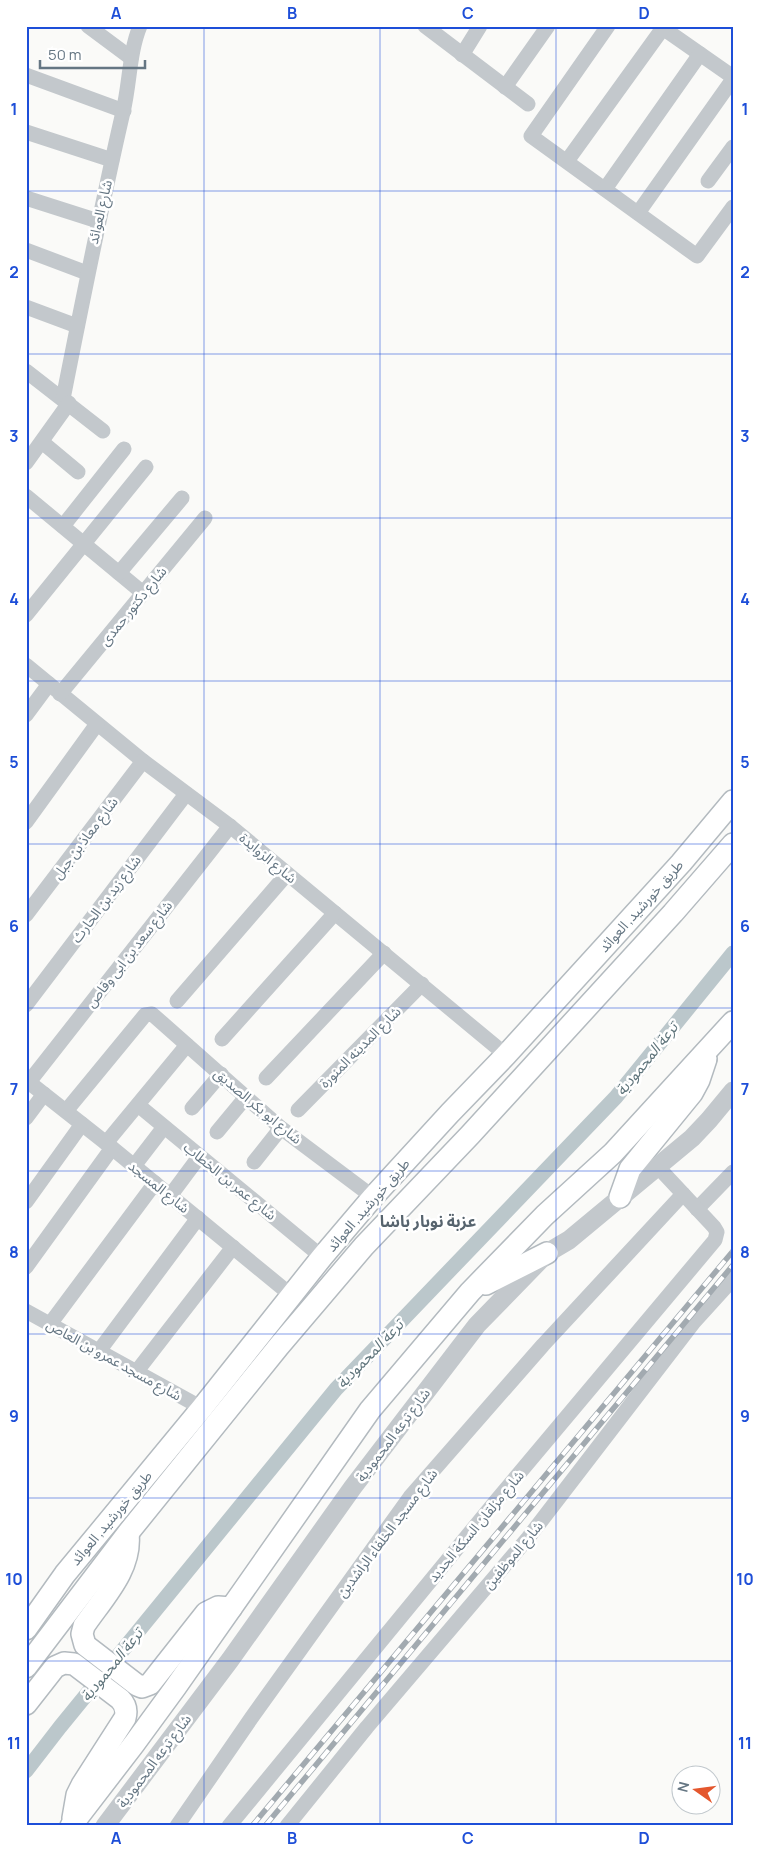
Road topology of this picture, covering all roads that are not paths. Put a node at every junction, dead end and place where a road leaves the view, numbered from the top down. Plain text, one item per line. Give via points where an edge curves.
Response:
1 (88, 26) edge
2 (140, 26) edge
3 (425, 26) edge
4 (480, 26) edge
5 (548, 26) edge
6 (608, 26) edge
7 (661, 27) edge
8 (700, 54) junction
9 (462, 55) junction
10 (132, 58) junction
11 (26, 75) edge
12 (733, 78) edge
13 (505, 87) junction
14 (528, 104) dead end
15 (124, 111) junction
16 (26, 132) edge
17 (733, 147) edge
18 (112, 160) junction
19 (567, 161) junction
20 (708, 181) dead end
21 (605, 189) junction
22 (26, 198) edge
23 (733, 207) edge
24 (638, 213) junction
25 (98, 221) junction
26 (26, 250) edge
27 (87, 273) junction
28 (26, 307) edge
29 (77, 326) junction
30 (26, 371) edge
31 (66, 401) junction
32 (103, 431) dead end
33 (42, 442) junction
34 (124, 449) dead end
35 (26, 464) edge
36 (146, 467) dead end
37 (78, 472) dead end
38 (26, 496) edge
39 (182, 498) dead end
40 (205, 518) dead end
41 (63, 526) junction
42 (84, 544) junction
43 (119, 573) junction
44 (143, 593) junction
45 (26, 615) edge
46 (26, 665) edge
47 (55, 689) junction
48 (26, 715) edge
49 (97, 724) junction
50 (143, 761) junction
51 (186, 794) junction
52 (733, 801) edge
53 (26, 822) edge
54 (230, 826) junction
55 (733, 844) edge
56 (287, 874) junction
57 (335, 913) junction
58 (26, 915) edge
59 (384, 953) junction
60 (422, 984) junction
61 (177, 1001) dead end
62 (26, 1005) edge
63 (733, 1022) edge
64 (222, 1040) dead end
65 (187, 1045) junction
66 (708, 1051) junction
67 (506, 1055) junction
68 (221, 1074) junction
69 (266, 1078) dead end
70 (28, 1081) edge
71 (733, 1091) edge
72 (44, 1094) junction
73 (246, 1097) junction
74 (138, 1105) junction
75 (192, 1108) dead end
76 (298, 1110) dead end
77 (66, 1111) junction
78 (26, 1118) edge
79 (82, 1124) junction
80 (164, 1127) junction
81 (282, 1128) junction
82 (217, 1132) dead end
83 (109, 1146) junction
84 (200, 1157) junction
85 (406, 1161) junction
86 (254, 1162) dead end
87 (134, 1166) junction
88 (658, 1166) junction
89 (733, 1172) edge
90 (155, 1183) junction
91 (683, 1194) junction
92 (170, 1196) junction
93 (620, 1196) junction
94 (373, 1197) junction
95 (26, 1202) edge
96 (697, 1209) junction
97 (198, 1218) junction
98 (364, 1246) junction
99 (233, 1247) junction
100 (547, 1253) junction
101 (322, 1257) junction
102 (26, 1268) edge
103 (733, 1279) edge
104 (470, 1292) junction
105 (291, 1295) junction
106 (26, 1311) edge
107 (50, 1324) junction
108 (99, 1351) junction
109 (137, 1372) junction
110 (202, 1408) junction
111 (128, 1533) junction
112 (231, 1608) junction
113 (26, 1629) edge
114 (26, 1667) edge
115 (26, 1704) edge
116 (72, 1824) edge
117 (105, 1826) edge
118 (176, 1826) edge
119 (229, 1826) edge
120 (287, 1826) edge

1 - 10 street
2 - 10 street, شارع العوائد
3 - 9 street
4 - 9 street
5 - 13 street
6 - 19 street via 531,136
7 - 8 street
7 - 19 street
8 - 12 street
8 - 21 street
9 - 13 street
10 - 15 street, شارع العوائد
11 - 15 street
12 - 24 street
13 - 14 street
15 - 18 street, شارع العوائد
16 - 18 street
17 - 20 street
18 - 25 street, شارع العوائد
19 - 21 street
21 - 24 street
22 - 25 street
23 - 24 street via 697,256
25 - 27 street, شارع العوائد
26 - 27 street
27 - 29 street, شارع العوائد
28 - 29 street
29 - 31 street, شارع العوائد
30 - 31 street
31 - 32 street
31 - 33 street
33 - 35 street
33 - 37 street
34 - 41 street
36 - 42 street
38 - 41 street
39 - 43 street
40 - 44 street, شارع دكتور حمدى
41 - 42 street
42 - 43 street
42 - 45 street
43 - 44 street
44 - 47 street, شارع دكتور حمدى
46 - 47 street, شارع الزوايدة
47 - 48 street, شارع دكتور حمدى
47 - 49 street, شارع الزوايدة
49 - 50 street, شارع الزوايدة
49 - 53 street
50 - 51 street, شارع الزوايدة
50 - 58 street, شارع معاذ بن جبل
51 - 54 street, شارع الزوايدة
51 - 62 street, شارع زيد بن الحارث
52 - 67 main road, طريق خورشيد, العوائد
54 - 56 street, شارع الزوايدة
54 - 70 street, شارع سعد بن ابى وقاص
55 - 98 main road, طريق خورشيد, العوائد via 674,913
56 - 57 street, شارع الزوايدة
56 - 61 street
57 - 59 street, شارع الزوايدة
57 - 64 street
59 - 60 street, شارع الزوايدة
59 - 69 street
60 - 67 street, شارع الزوايدة
60 - 76 street, شارع المدينه المنورة
63 - 66 main road
65 - 68 street, شارع ابو بكر الصديق
65 - 74 street
65 - 77 street, شارع ابو بكر الصديق via 152,1014 145,1015
66 - 93 main road via 692,1093 630,1169
66 - 104 main road via 613,1153 545,1215
67 - 85 main road, طريق خورشيد, العوائد
68 - 73 street, شارع ابو بكر الصديق
68 - 75 street
70 - 72 street, شارع المسجد
71 - 88 street, شارع ترعه المحمودية via 697,1132
72 - 77 street, شارع المسجد
72 - 78 street
73 - 81 street, شارع ابو بكر الصديق
73 - 82 street
74 - 80 street, شارع عمر بن الخطاب
74 - 83 street
77 - 79 street, شارع المسجد
79 - 83 street, شارع المسجد
79 - 95 street
80 - 84 street, شارع عمر بن الخطاب
80 - 87 street
81 - 86 street
81 - 94 street, شارع ابو بكر الصديق
83 - 87 street, شارع المسجد
83 - 102 street
84 - 92 street
84 - 101 street, شارع عمر بن الخطاب
85 - 94 main road, طريق خورشيد, العوائد
85 - 98 main road
87 - 90 street, شارع المسجد
88 - 91 street
88 - 93 street, شارع ترعه المحمودية
89 - 96 street
90 - 92 street, شارع المسجد
90 - 107 street
91 - 96 street
91 - 118 street, شارع مسجد الخلفاء الراشدين via 543,1345 410,1497
92 - 97 street, شارع المسجد
93 - 100 street, شارع ترعه المحمودية via 569,1240
94 - 101 main road, طريق خورشيد, العوائد
96 - 119 street, شارع مزلقان السكة الحديد via 714,1227 716,1240 490,1508
97 - 99 street, شارع المسجد
97 - 108 street
98 - 111 main road, طريق خورشيد, العوائد
99 - 105 street, شارع المسجد
99 - 109 street
100 - 104 main road
100 - 117 street, شارع ترعه المحمودية via 477,1325 421,1397
101 - 105 main road, طريق خورشيد, العوائد
103 - 120 street, شارع الموظفين via 694,1322 528,1538
104 - 112 main road via 370,1410
105 - 110 main road, طريق خورشيد, العوائد
106 - 107 street, شارع مسجد عمرو بن العاص
107 - 108 street, شارع مسجد عمرو بن العاص
108 - 109 street, شارع مسجد عمرو بن العاص
109 - 110 street, شارع مسجد عمرو بن العاص
110 - 113 main road, طريق خورشيد, العوائد via 65,1574
111 - 112 main road via 124,1565 82,1629 82,1638 85,1645 138,1685 150,1684 206,1613 218,1607
111 - 114 main road, طريق خورشيد, العوائد
112 - 116 main road via 134,1744
115 - 116 main road via 55,1667 64,1663 74,1664 125,1706 125,1718 82,1785

